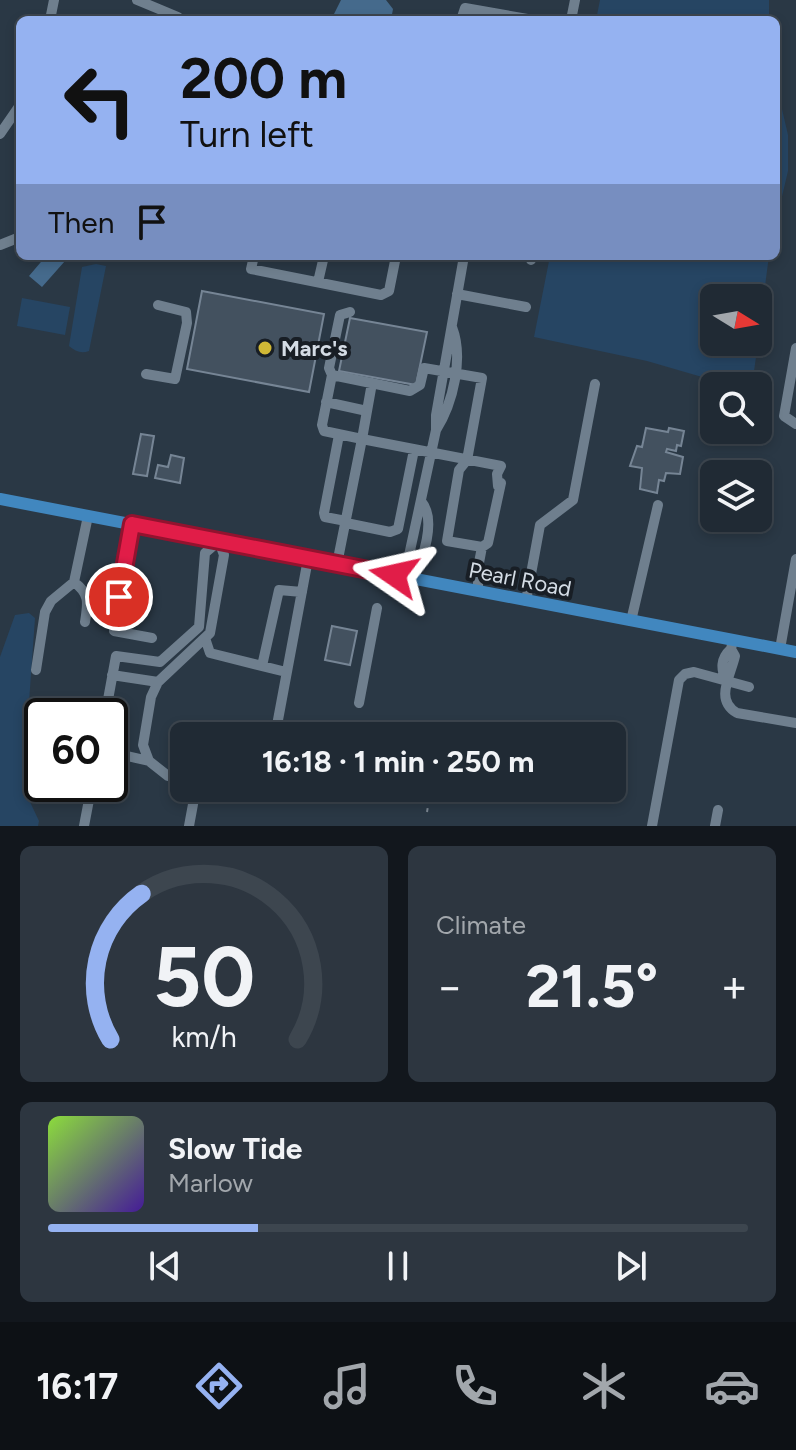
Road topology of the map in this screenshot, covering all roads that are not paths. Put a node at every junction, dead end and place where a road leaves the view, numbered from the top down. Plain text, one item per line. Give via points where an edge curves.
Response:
1 (137, 0) edge
2 (463, 4) edge
3 (176, 16) edge
4 (516, 16) edge
5 (15, 124) edge
6 (0, 134) edge
7 (253, 260) edge
8 (323, 260) edge
9 (395, 260) edge
10 (463, 260) edge
11 (318, 282) junction
12 (457, 294) junction
13 (158, 305) dead end
14 (526, 307) dead end
15 (350, 312) dead end
16 (796, 348) edge
17 (449, 372) junction
18 (146, 374) dead end
19 (332, 375) junction
20 (794, 375) edge
21 (372, 383) junction
22 (595, 384) dead end
23 (326, 402) junction
24 (367, 411) junction
25 (796, 424) edge
26 (339, 435) junction
27 (362, 439) junction
28 (414, 450) junction
29 (431, 454) junction
30 (467, 460) junction
31 (0, 499) edge
32 (658, 505) dead end
33 (88, 516) junction
34 (346, 522) junction
35 (132, 524) junction
36 (219, 541) junction
37 (482, 547) junction
38 (308, 559) junction
39 (796, 559) edge
40 (337, 564) junction
41 (413, 578) junction
42 (74, 582) junction
43 (473, 590) junction
44 (302, 592) junction
45 (526, 601) junction
46 (377, 608) dead end
47 (631, 621) junction
48 (85, 622) dead end
49 (199, 627) junction
50 (208, 636) junction
51 (152, 638) dead end
52 (732, 644) junction
53 (780, 649) junction
54 (796, 652) edge
55 (262, 666) junction
56 (36, 670) dead end
57 (286, 672) junction
58 (112, 675) junction
59 (726, 681) junction
60 (158, 682) junction
61 (749, 687) dead end
62 (108, 698) edge
63 (359, 703) dead end
64 (277, 722) edge
65 (796, 723) edge
66 (128, 756) edge
67 (149, 761) junction
68 (170, 776) edge
69 (89, 802) edge
70 (193, 802) edge
71 (718, 810) dead end
72 (84, 826) edge
73 (189, 826) edge
74 (652, 826) edge
75 (715, 826) edge

1 - 3 street
2 - 4 street
5 - 6 street
7 - 11 street via 251,269
8 - 11 street
9 - 11 street via 389,291 381,295
10 - 12 street
12 - 14 street
12 - 17 street
13 - 18 street via 186,312 187,323 175,379
15 - 19 street via 340,315
16 - 20 street
17 - 21 street via 424,368 420,385 410,391
17 - 29 street via 445,415
17 - 30 street via 482,378
19 - 21 street
19 - 23 street
20 - 25 street via 784,416
21 - 24 street
22 - 45 street via 573,500 540,525
23 - 24 street
23 - 26 street via 324,431
24 - 27 street
26 - 27 street
26 - 34 street via 324,513
27 - 28 street
27 - 34 street
28 - 29 street
28 - 34 street via 398,529 390,532
29 - 30 street
29 - 41 street via 421,501 428,525 422,563
30 - 37 street via 500,469 488,543
30 - 37 street via 459,470 447,541
31 - 33 main road, Pearl Road
32 - 47 street
33 - 35 main road, Pearl Road
33 - 42 street
34 - 40 street
35 - 36 main road, Pearl Road
35 - 51 street via 114,631
36 - 38 main road, Pearl Road
36 - 49 street via 205,553
36 - 50 street via 224,555
37 - 43 street
38 - 40 main road, Pearl Road
38 - 44 street
39 - 53 street
40 - 41 main road, Pearl Road
41 - 43 main road, Pearl Road
42 - 48 street via 88,597
42 - 56 street via 45,612
43 - 45 main road, Pearl Road
44 - 55 street via 279,590
44 - 57 street
45 - 47 main road, Pearl Road
46 - 63 street
47 - 52 main road, Pearl Road
49 - 50 street
49 - 58 street via 160,662 116,656
50 - 55 street via 210,653
50 - 60 street
52 - 53 main road, Pearl Road
52 - 59 street via 735,656
53 - 54 main road, Pearl Road
55 - 57 street
57 - 64 street
58 - 60 street
58 - 62 street
59 - 61 street
59 - 65 street via 730,709
59 - 74 street via 694,672 679,680
60 - 67 street via 143,745
66 - 67 street
67 - 68 street
69 - 72 street
70 - 73 street
71 - 75 street

